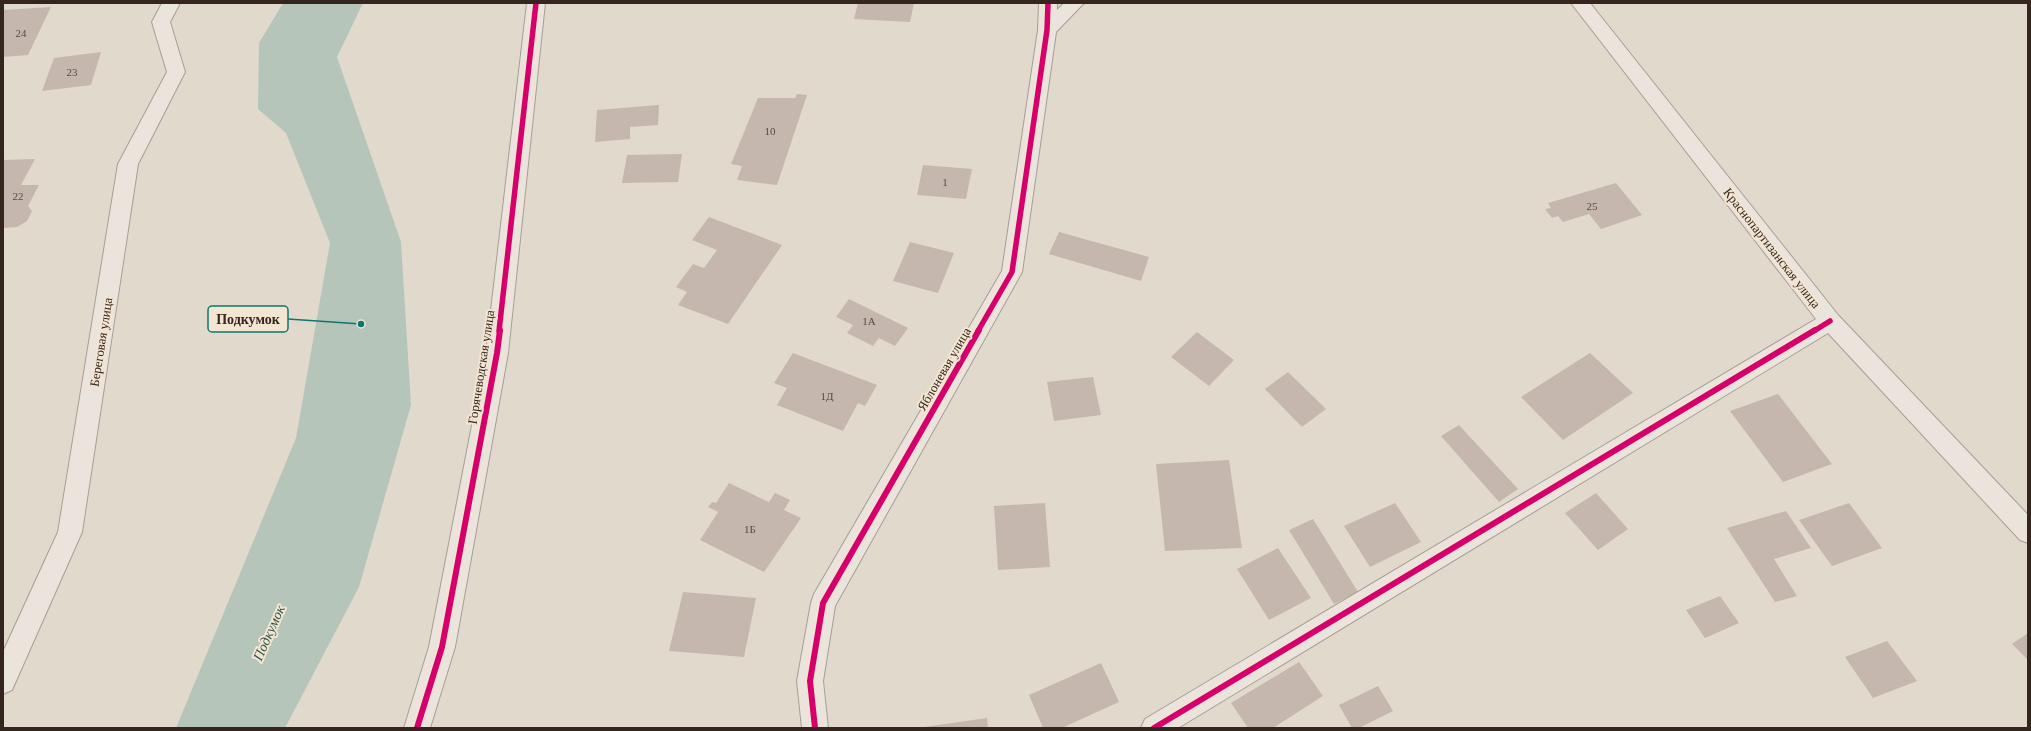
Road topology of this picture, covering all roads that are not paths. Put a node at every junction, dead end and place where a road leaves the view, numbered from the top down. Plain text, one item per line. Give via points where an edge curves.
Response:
1 (171, 3) edge
2 (536, 3) edge
3 (1048, 3) edge
4 (1075, 3) edge
5 (1580, 3) edge
6 (1047, 30) junction
7 (1830, 321) junction
8 (2028, 532) edge
9 (3, 681) edge
10 (417, 728) edge
11 (815, 728) edge
12 (1154, 728) edge

1 - 9 street, Береговая улица via 161,22 176,72 128,164 70,532
2 - 10 street, Горячеводская улица via 497,353 442,647
3 - 6 street, Яблоневая улица
4 - 6 street
5 - 7 street, Краснопартизанская улица
6 - 11 street, Яблоневая улица via 1012,272 823,602 810,681
7 - 8 street, Краснопартизанская улица
7 - 12 street

